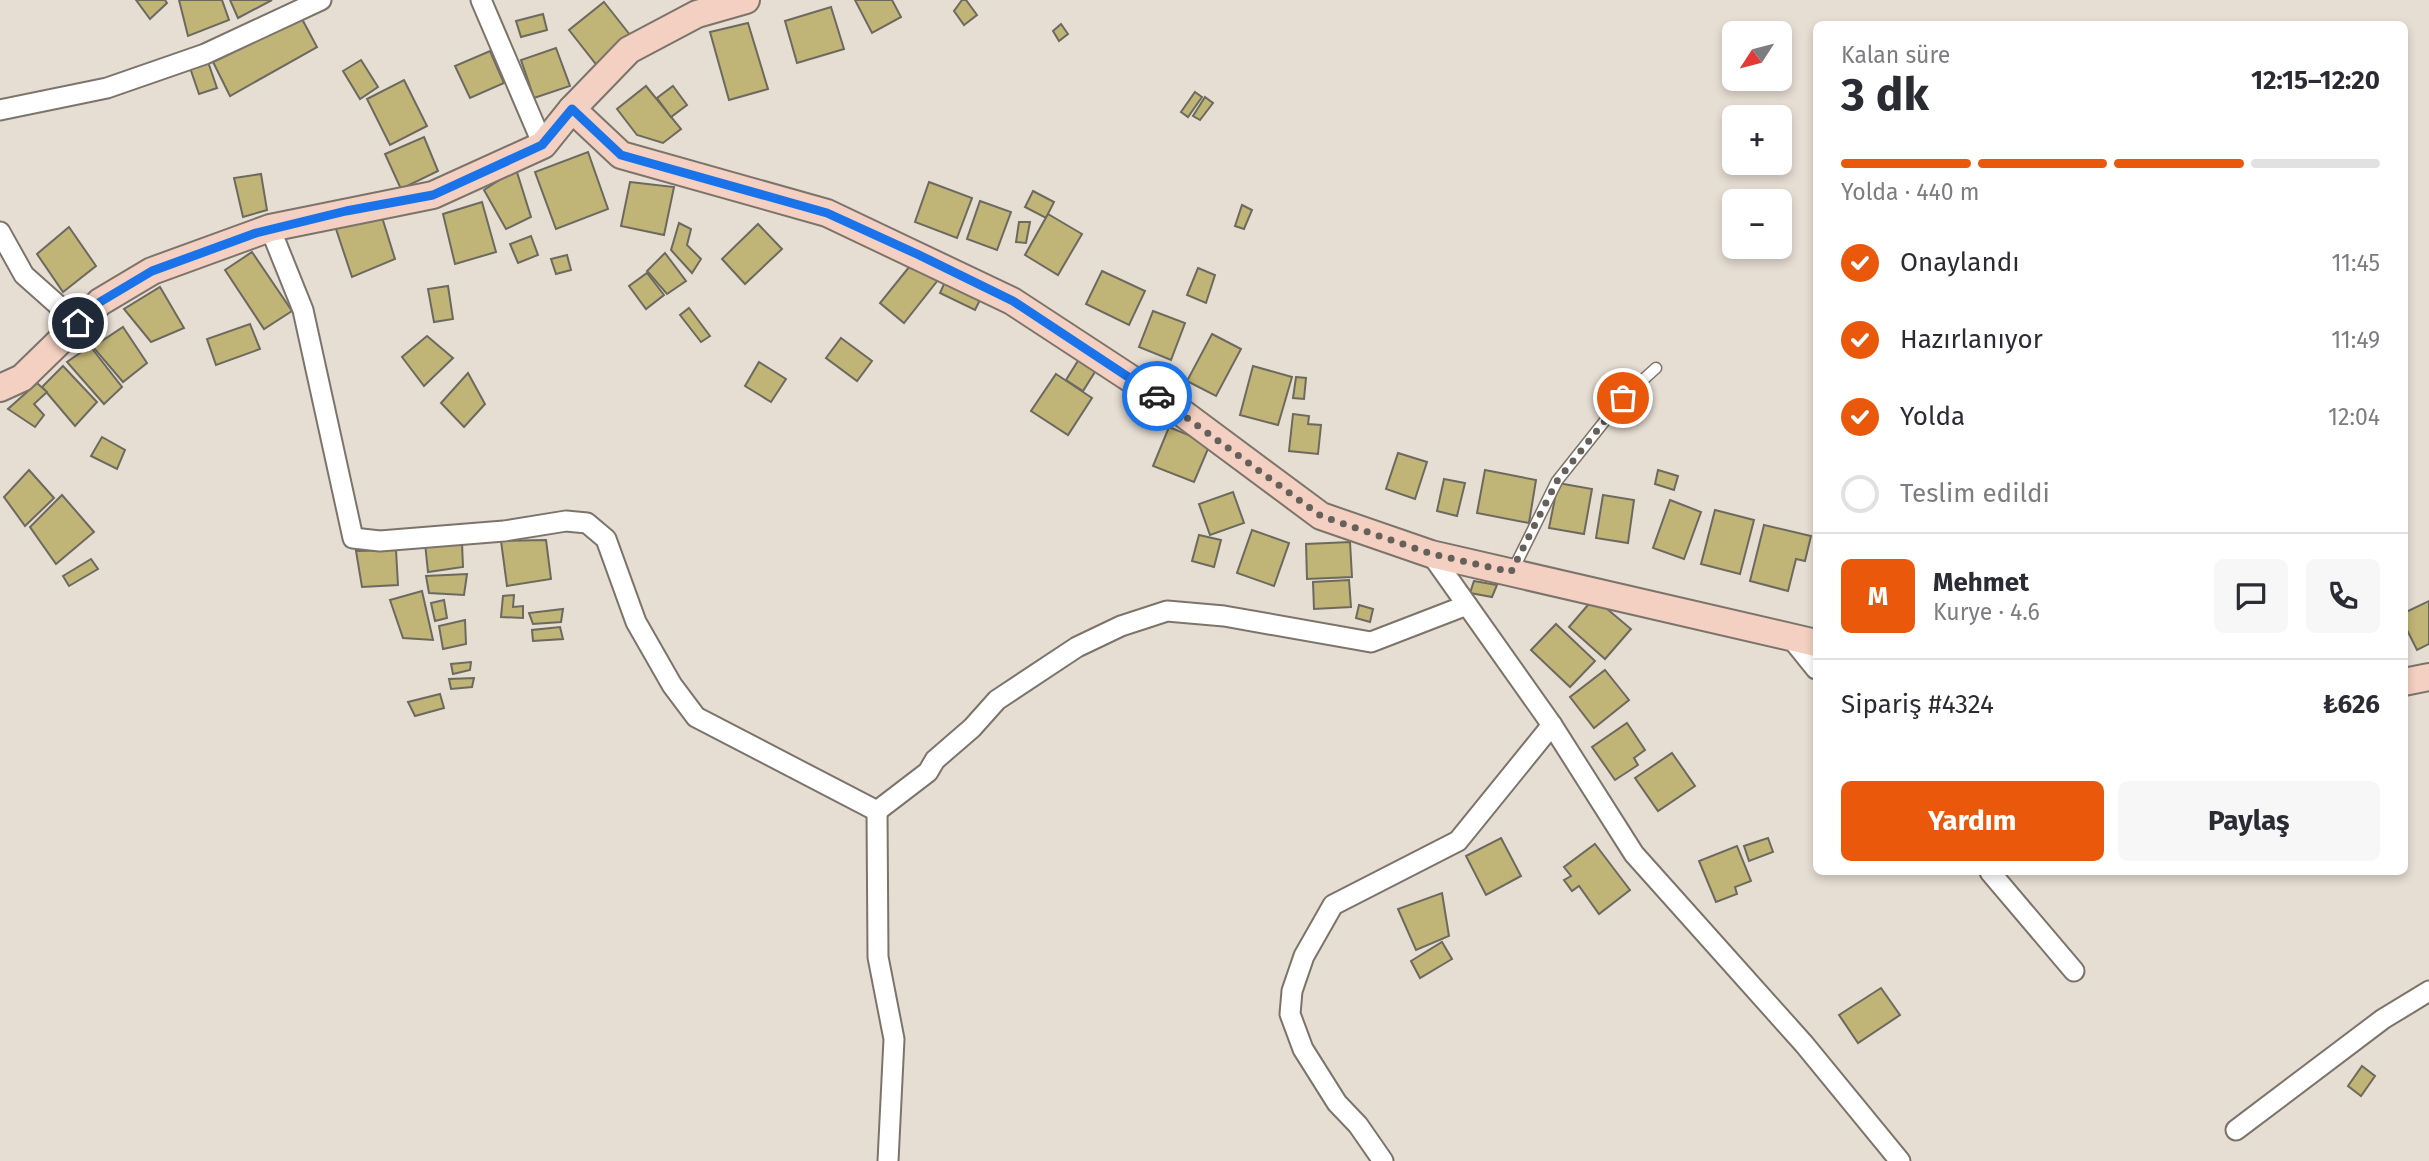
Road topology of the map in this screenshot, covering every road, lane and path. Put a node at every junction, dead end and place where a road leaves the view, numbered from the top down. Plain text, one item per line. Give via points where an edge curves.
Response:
1 (321, 0) edge
2 (481, 0) edge
3 (746, 0) edge
4 (572, 109) junction
5 (0, 110) edge
6 (542, 145) junction
7 (270, 228) junction
8 (0, 232) edge
9 (78, 323) junction
10 (1656, 368) dead end
11 (0, 388) edge
12 (1432, 554) junction
13 (1511, 572) junction
14 (1467, 605) junction
15 (1804, 641) edge
16 (1813, 662) edge
17 (2429, 677) edge
18 (2408, 681) edge
19 (1552, 725) junction
20 (877, 811) junction
21 (1993, 875) edge
22 (2074, 971) dead end
23 (2429, 991) edge
24 (2236, 1130) dead end
25 (888, 1161) edge
26 (1383, 1161) edge
27 (1900, 1161) edge

1 - 5 street via 205,54 119,84
2 - 6 street
3 - 4 street via 697,14 629,50
4 - 6 street
4 - 12 street via 621,155 827,213 1013,301 1177,409 1321,516
6 - 7 street via 433,195
7 - 9 street via 152,271 100,302
7 - 20 street via 303,310 353,538 380,541 504,531 566,520 587,523 606,539 636,622 696,717
8 - 9 street via 24,275
9 - 11 street via 22,378
10 - 13 lane via 1623,398 1557,481
12 - 13 street
12 - 14 street
13 - 15 street
14 - 19 street
14 - 20 street via 1371,642 1224,616 1167,611 1121,626 1077,648 997,700 934,760 928,772
15 - 16 street
17 - 18 street
19 - 26 street via 1458,841 1332,905 1304,956 1290,1014 1303,1049 1337,1103
19 - 27 street via 1634,854 1804,1044
20 - 25 street via 878,957 894,1039
21 - 22 street
23 - 24 street via 2384,1019

